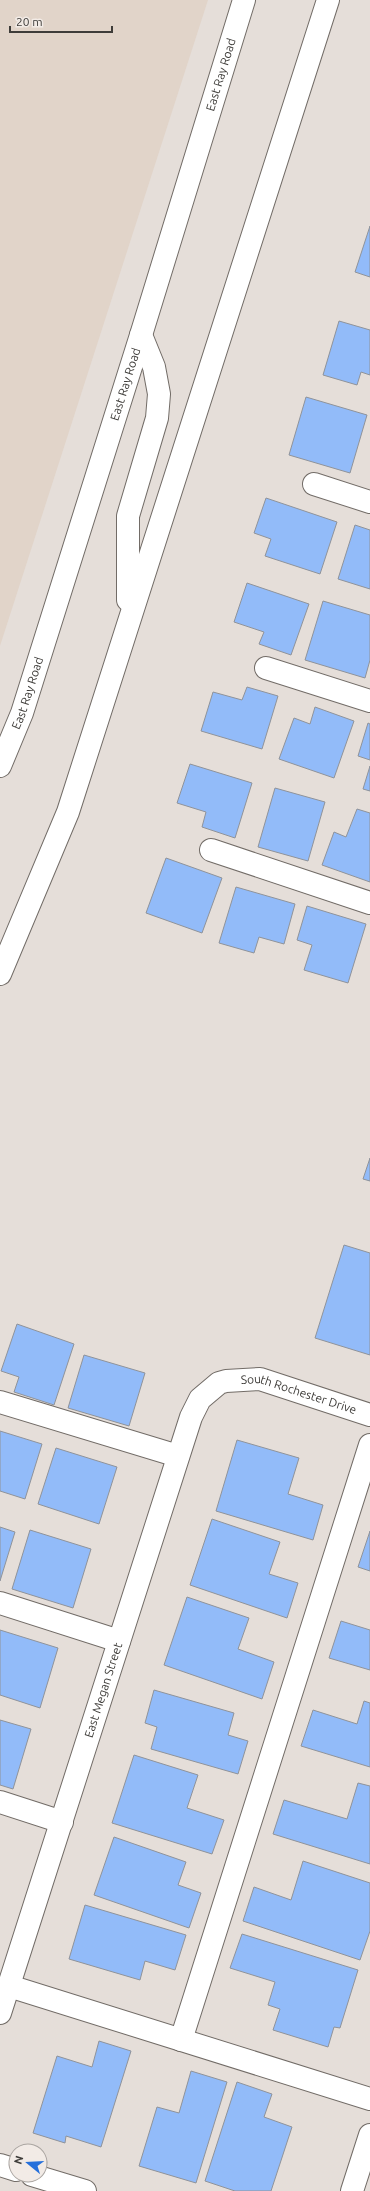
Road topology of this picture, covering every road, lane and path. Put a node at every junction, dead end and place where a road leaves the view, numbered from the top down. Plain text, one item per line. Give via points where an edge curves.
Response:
1 (244, 0) edge
2 (328, 0) edge
3 (141, 335) junction
4 (314, 484) dead end
5 (370, 502) edge
6 (128, 619) junction
7 (266, 668) dead end
8 (370, 701) edge
9 (0, 766) edge
10 (211, 850) dead end
11 (370, 903) edge
12 (0, 974) edge
13 (226, 1381) joint
14 (0, 1402) edge
15 (370, 1415) edge
16 (370, 1446) edge
17 (178, 1456) junction
18 (0, 1603) edge
19 (119, 1641) junction
20 (0, 1802) edge
21 (62, 1822) junction
22 (3, 2001) edge
23 (181, 2040) junction
24 (370, 2099) edge
25 (370, 2136) edge
26 (48, 2180) edge
27 (85, 2191) edge
28 (352, 2191) edge

1 - 3 main road, East Ray Road
2 - 6 main road
3 - 6 main road via 154,367 159,394 157,418 128,516
3 - 9 main road, East Ray Road via 22,713
4 - 5 main road
6 - 12 main road via 68,812
7 - 8 main road
10 - 11 main road
13 - 15 main road, South Rochester Drive via 260,1379
13 - 17 main road, East Megan Street via 214,1386 200,1399
14 - 17 main road
16 - 23 main road
17 - 19 main road, East Megan Street
18 - 19 main road
19 - 21 main road, East Megan Street
20 - 21 main road
21 - 22 main road, East Megan Street
22 - 23 main road
23 - 24 main road
25 - 28 main road
26 - 27 main road

